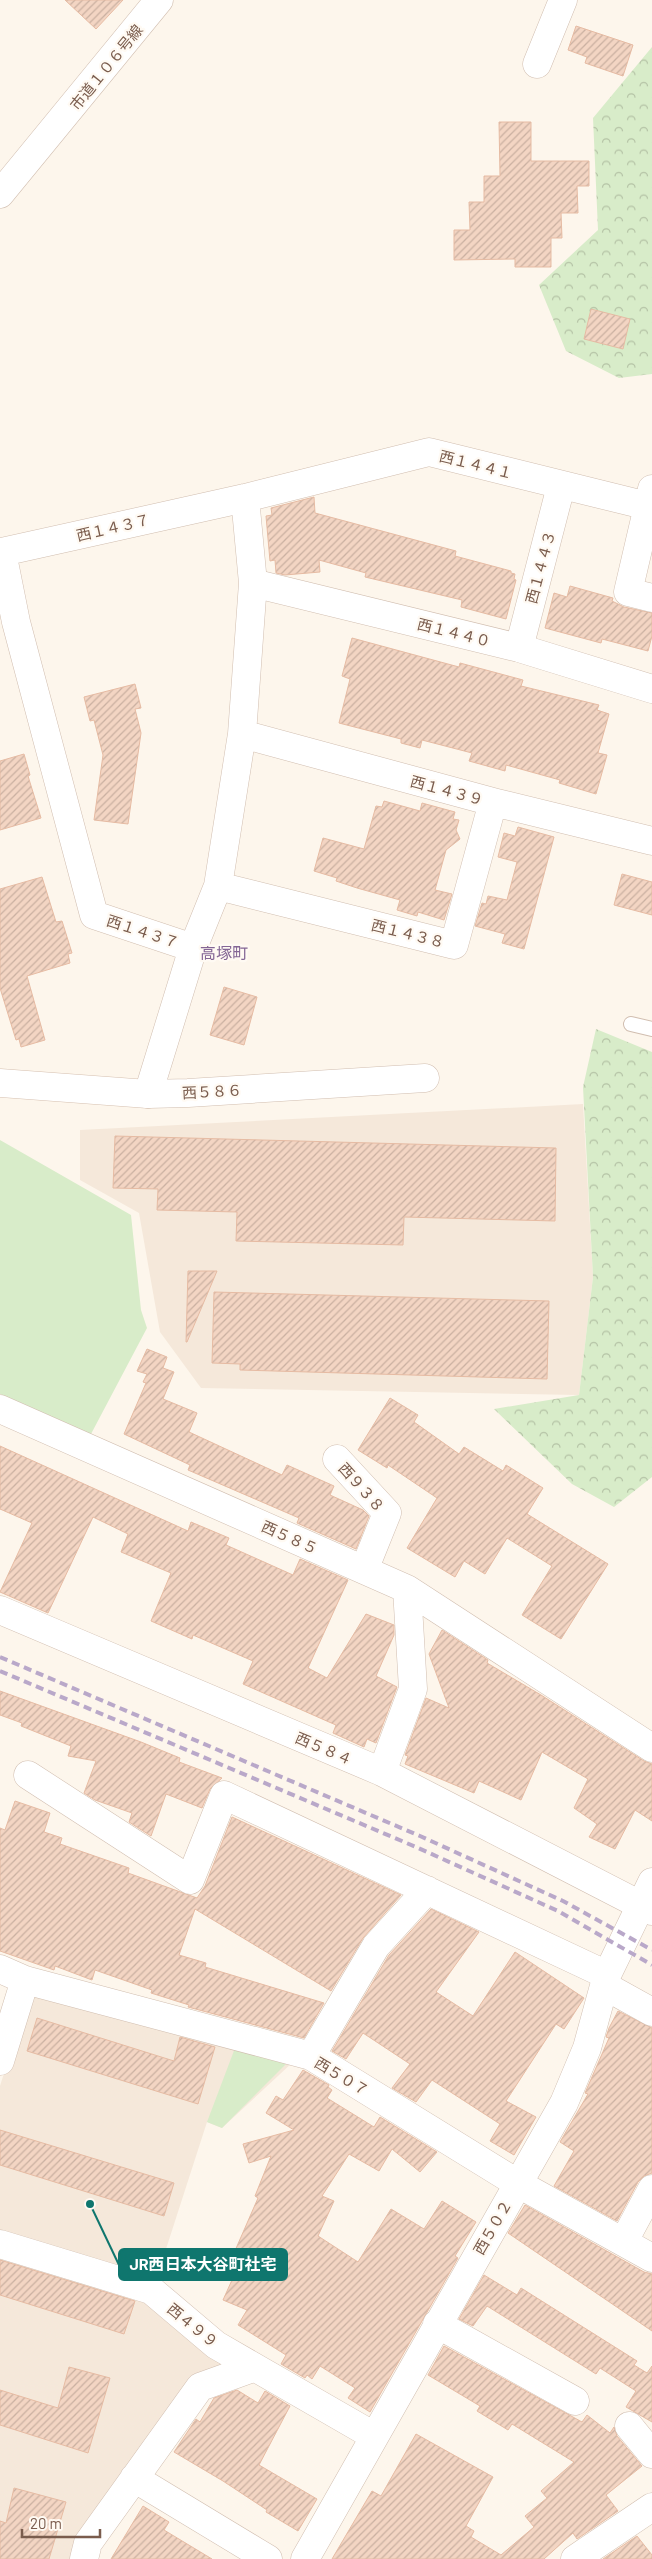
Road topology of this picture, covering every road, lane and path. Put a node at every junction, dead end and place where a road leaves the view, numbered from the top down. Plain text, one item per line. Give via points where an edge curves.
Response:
1 (159, 0) edge
2 (562, 0) edge
3 (537, 64) dead end
4 (0, 194) edge
5 (561, 486) junction
6 (246, 498) junction
7 (650, 498) edge
8 (253, 583) junction
9 (652, 598) edge
10 (8, 624) edge
11 (519, 648) junction
12 (652, 689) edge
13 (242, 734) junction
14 (492, 802) junction
15 (652, 841) edge
16 (218, 886) junction
17 (193, 948) junction
18 (630, 1024) dead end
19 (652, 1029) edge
20 (425, 1078) dead end
21 (0, 1083) edge
22 (148, 1094) junction
23 (0, 1410) edge
24 (337, 1459) dead end
25 (364, 1570) junction
26 (407, 1589) junction
27 (0, 1610) edge
28 (652, 1748) edge
29 (382, 1772) junction
30 (28, 1775) dead end
31 (427, 1890) junction
32 (648, 1899) edge
33 (0, 1969) edge
34 (25, 1980) junction
35 (606, 1980) junction
36 (652, 2012) edge
37 (311, 2056) junction
38 (0, 2061) edge
39 (517, 2183) junction
40 (652, 2189) edge
41 (624, 2241) junction
42 (0, 2244) edge
43 (652, 2258) edge
44 (437, 2324) junction
45 (253, 2368) junction
46 (574, 2401) dead end
47 (629, 2426) dead end
48 (374, 2436) junction
49 (652, 2454) edge
50 (134, 2478) junction
51 (652, 2507) edge
52 (84, 2559) edge
53 (268, 2559) edge
54 (305, 2559) edge
55 (575, 2559) edge

1 - 4 street, 市道１０６号線
2 - 3 street
5 - 6 street, 西１４４１ via 428,452
5 - 7 street, 西１４４１
5 - 11 street, 西１４４３
6 - 8 street, 西１４３７
6 - 10 street, 西１４３７ via 2,552
7 - 9 street via 628,592
8 - 11 street, 西１４４０
8 - 13 street, 西１４３７
10 - 17 street, 西１４３７ via 94,915
11 - 12 street, 西１４４０
13 - 14 street, 西１４３９
13 - 16 street, 西１４３７
14 - 15 street, 西１４３９
14 - 16 street, 西１４３８ via 454,945
16 - 17 street, 西１４３７
17 - 22 street, 西１４３７
18 - 19 lane
20 - 22 street, 西５８６
21 - 22 street, 西５８６
23 - 25 street, 西５８５
24 - 25 street, 西９３８ via 387,1513
25 - 26 street, 西５８５
26 - 28 street, 西５８５
26 - 29 street via 413,1689
27 - 29 street, 西５８４
29 - 32 street, 西５８４
30 - 31 street via 190,1880 224,1795
31 - 35 street
31 - 37 street via 376,1946
32 - 35 street, 西５０２
33 - 34 street, 西５０７
34 - 37 street, 西５０７
34 - 38 street
35 - 36 street
35 - 39 street, 西５０２ via 587,2048 564,2102
37 - 39 street, 西５０７
39 - 41 street, 西５０７
39 - 44 street, 西５０２
40 - 41 street
41 - 43 street, 西５０７
42 - 45 street, 西４９９ via 150,2290 216,2345
44 - 46 street
44 - 48 street, 西５０２
45 - 48 street, 西４９９
45 - 50 street via 200,2387
47 - 49 street
48 - 54 street, 西５０２
50 - 52 street via 88,2543
50 - 53 street
51 - 55 street

